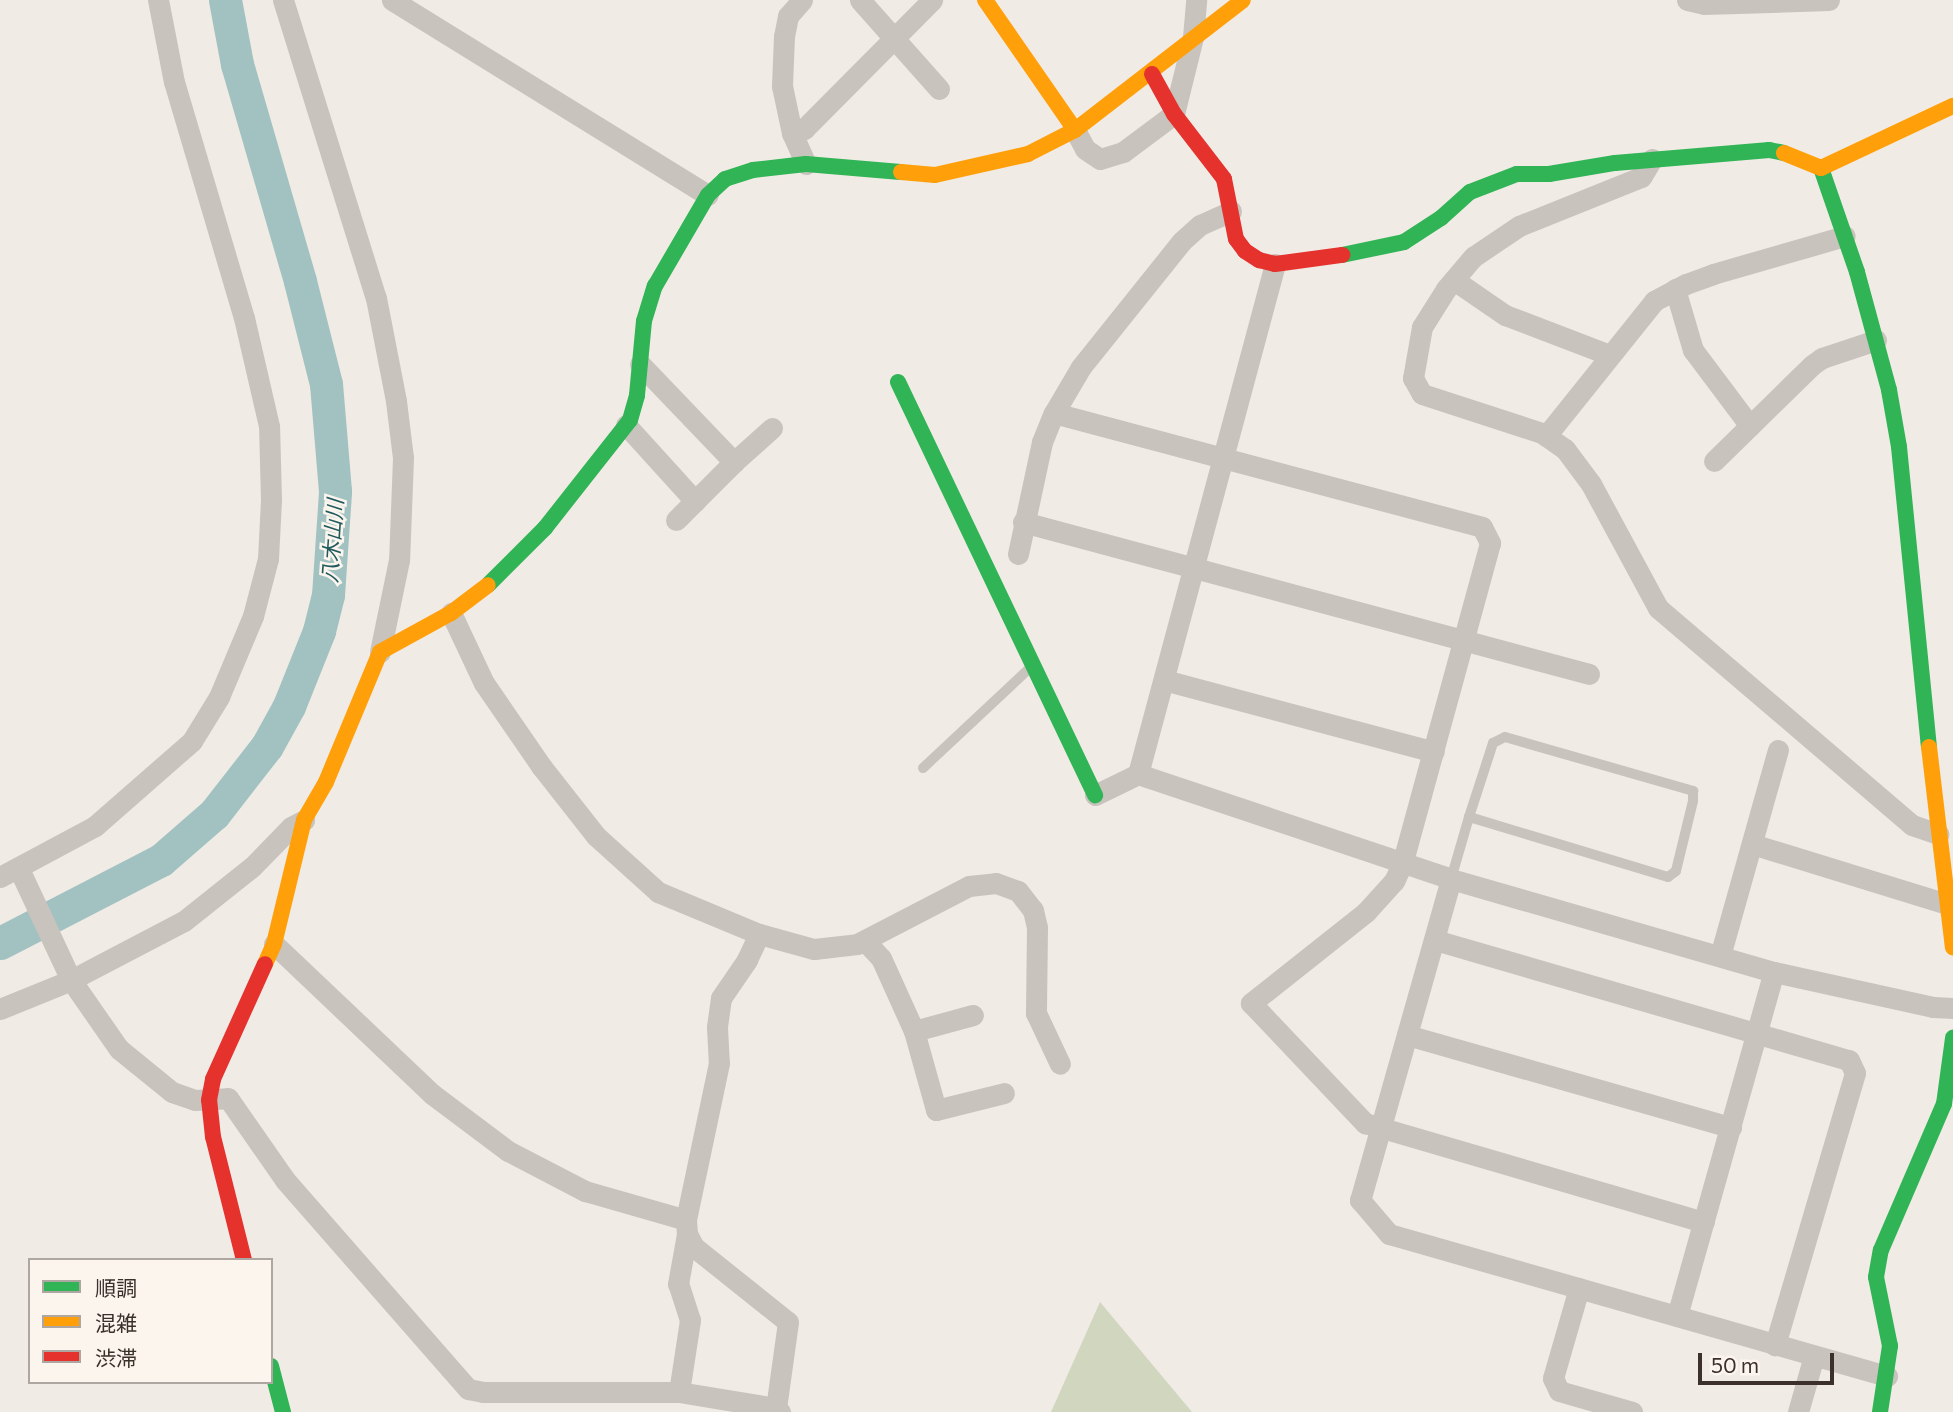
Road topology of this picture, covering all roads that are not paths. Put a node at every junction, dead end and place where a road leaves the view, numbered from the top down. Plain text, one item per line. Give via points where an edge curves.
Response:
1 (158, 0) edge
2 (283, 0) edge
3 (392, 0) edge
4 (803, 0) edge
5 (860, 0) edge
6 (932, 0) edge
7 (985, 0) edge
8 (1196, 0) edge
9 (1243, 0) edge
10 (1687, 0) edge
11 (1829, 0) edge
12 (786, 8) edge
13 (892, 37) junction
14 (1193, 37) junction
15 (1152, 74) junction
16 (939, 89) dead end
17 (1953, 106) edge
18 (1174, 114) junction
19 (1075, 130) junction
20 (792, 133) junction
21 (1652, 159) junction
22 (806, 164) junction
23 (1821, 168) junction
24 (708, 195) junction
25 (1231, 211) junction
26 (1844, 236) junction
27 (1275, 264) junction
28 (1454, 280) junction
29 (1675, 289) junction
30 (1875, 340) junction
31 (1610, 355) junction
32 (640, 364) junction
33 (898, 382) dead end
34 (1054, 412) junction
35 (626, 425) junction
36 (1750, 426) junction
37 (772, 428) dead end
38 (1546, 436) junction
39 (1222, 457) junction
40 (1714, 461) dead end
41 (734, 462) junction
42 (695, 501) junction
43 (676, 520) dead end
44 (1023, 522) junction
45 (1018, 554) dead end
46 (1192, 568) junction
47 (451, 613) junction
48 (1463, 641) junction
49 (380, 652) junction
50 (1034, 664) junction
51 (1589, 674) dead end
52 (1164, 680) junction
53 (1778, 750) dead end
54 (1434, 752) junction
55 (923, 768) dead end
56 (1138, 774) junction
57 (1096, 795) joint
58 (1469, 817) junction
59 (304, 820) junction
60 (1938, 834) junction
61 (1752, 844) junction
62 (1403, 862) junction
63 (9, 873) edge
64 (1451, 878) junction
65 (1947, 904) junction
66 (759, 934) junction
67 (1435, 940) junction
68 (865, 941) junction
69 (274, 944) junction
70 (1953, 948) edge
71 (1720, 956) junction
72 (1774, 972) junction
73 (71, 980) junction
74 (1953, 1008) edge
75 (0, 1009) edge
76 (973, 1015) dead end
77 (915, 1031) junction
78 (1758, 1032) junction
79 (1407, 1035) junction
80 (1953, 1038) edge
81 (1060, 1064) dead end
82 (1004, 1093) dead end
83 (209, 1100) junction
84 (1731, 1127) junction
85 (1379, 1129) junction
86 (1704, 1222) junction
87 (687, 1227) junction
88 (244, 1258) edge
89 (1579, 1288) junction
90 (1677, 1316) junction
91 (1775, 1345) junction
92 (1814, 1356) junction
93 (273, 1374) edge
94 (1887, 1376) junction
95 (679, 1392) junction
96 (778, 1410) edge
97 (283, 1412) edge
98 (1632, 1412) edge
99 (1798, 1412) edge
100 (1880, 1412) edge

1 - 63 street via 174,82 244,318 269,426 268,559 253,616 224,685 192,741 95,826
2 - 49 street via 376,298 396,401 403,458 399,560
3 - 24 street
4 - 12 street
5 - 13 street
6 - 13 street
7 - 19 street
8 - 14 street
9 - 14 street
10 - 11 street via 1704,4
12 - 20 street via 782,86
13 - 16 street
13 - 20 street via 804,129
14 - 15 street
14 - 18 street
15 - 18 street
15 - 19 street
17 - 23 street
18 - 19 street via 1123,152 1100,159 1086,149
18 - 25 street via 1224,179
19 - 22 street via 1028,154 935,175
20 - 22 street
21 - 23 street via 1769,150
21 - 27 street via 1549,174 1517,174 1470,192 1404,242 1308,262
21 - 28 street via 1642,177 1519,226 1473,257
22 - 24 street via 754,170 725,179
23 - 26 street
24 - 32 street via 656,286 644,321
25 - 27 street via 1236,239 1245,250
25 - 34 street via 1200,225 1182,241 1082,367
26 - 29 street
26 - 30 street
27 - 39 street
28 - 31 street via 1505,315
28 - 38 street via 1422,327 1413,378 1422,394
29 - 31 street via 1654,301
29 - 36 street via 1693,350
30 - 36 street via 1822,358
30 - 60 street via 1899,447
31 - 38 street
32 - 35 street via 637,395
32 - 41 street
33 - 50 street
34 - 39 street
34 - 44 street
35 - 42 street
35 - 47 street via 537,537 503,573
36 - 40 street
37 - 41 street
38 - 60 street via 1565,449 1591,484 1658,608 1912,825
39 - 46 street
39 - 48 street via 1482,527 1490,543
41 - 42 street
42 - 43 street
44 - 45 street
44 - 46 street
46 - 48 street
46 - 52 street
47 - 49 street
47 - 66 street via 484,683 596,836 658,892
48 - 51 street
48 - 54 street
49 - 59 street via 326,782
50 - 55 lane
50 - 57 street
52 - 54 street
52 - 56 street
53 - 61 street
54 - 62 street
56 - 57 street
56 - 62 street
58 - 58 lane via 1493,743 1505,737 1693,791 1676,871 1668,877
58 - 64 lane
59 - 69 street
59 - 73 street via 184,921
60 - 65 street
61 - 65 street
61 - 71 street
62 - 64 street
62 - 85 street via 1394,881 1366,912 1251,1003 1365,1124
63 - 73 street
64 - 67 street
64 - 71 street
65 - 70 street
66 - 68 street via 814,949
66 - 87 street via 721,998 716,1027 719,1063
67 - 78 street
67 - 79 street
68 - 77 street via 881,958
68 - 81 street via 969,886 996,883 1018,891 1033,910 1037,928 1036,1013
69 - 83 street via 213,1079
69 - 87 street via 432,1094 508,1151 585,1191
71 - 72 street
72 - 74 street
72 - 78 street
73 - 75 street
73 - 83 street via 119,1049 172,1092
76 - 77 street
77 - 82 street via 936,1110
78 - 84 street
78 - 91 street via 1849,1060 1855,1073
79 - 84 street
79 - 85 street
80 - 94 street via 1944,1104 1878,1264 1878,1290 1890,1346
83 - 88 street
83 - 95 street via 228,1098 285,1180 468,1389
84 - 86 street
85 - 86 street
85 - 89 street via 1360,1199 1389,1234
86 - 90 street
87 - 95 street via 678,1284 690,1320
87 - 96 street via 694,1247 788,1322
89 - 90 street
89 - 98 street via 1553,1378 1559,1391
90 - 91 street
91 - 92 street
92 - 94 street
92 - 99 street
93 - 97 street
94 - 100 street
95 - 96 street

